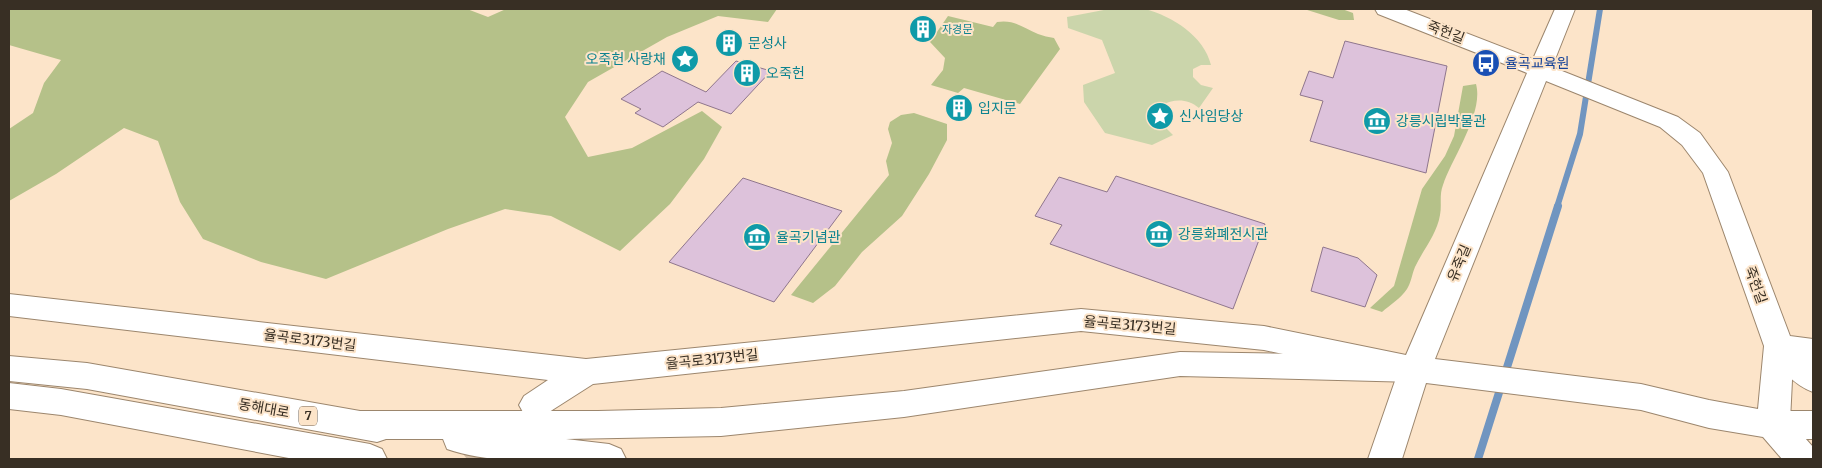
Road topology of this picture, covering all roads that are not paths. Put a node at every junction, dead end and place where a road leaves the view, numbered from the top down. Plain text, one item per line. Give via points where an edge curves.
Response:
1 (1386, 9) edge
2 (1564, 9) edge
3 (1550, 73) junction
4 (9, 305) edge
5 (1779, 346) junction
6 (1813, 352) edge
7 (9, 369) edge
8 (1415, 369) junction
9 (586, 372) junction
10 (1813, 379) edge
11 (9, 396) edge
12 (535, 405) dead end
13 (360, 425) junction
14 (1773, 425) junction
15 (1813, 425) edge
16 (370, 459) edge
17 (609, 459) edge
18 (1385, 459) edge
19 (1803, 459) edge

1 - 3 street, 죽헌길
2 - 3 street, 유죽길
3 - 5 street, 죽헌길 via 1669,122 1691,139 1715,172
3 - 8 street, 유죽길
4 - 9 street, 율곡로3173번길
5 - 6 street
5 - 10 street
5 - 14 street, 죽헌길
7 - 13 street, 동해대로 / 7 via 87,376
8 - 9 street, 율곡로3173번길 via 1264,338 1081,320
8 - 13 street via 1180,364 904,404 721,422
8 - 14 street via 1641,397
8 - 18 street, 유죽길
9 - 12 street
11 - 16 street, 7 via 61,402
13 - 17 street, 동해대로 / 7
14 - 15 street
14 - 19 street

